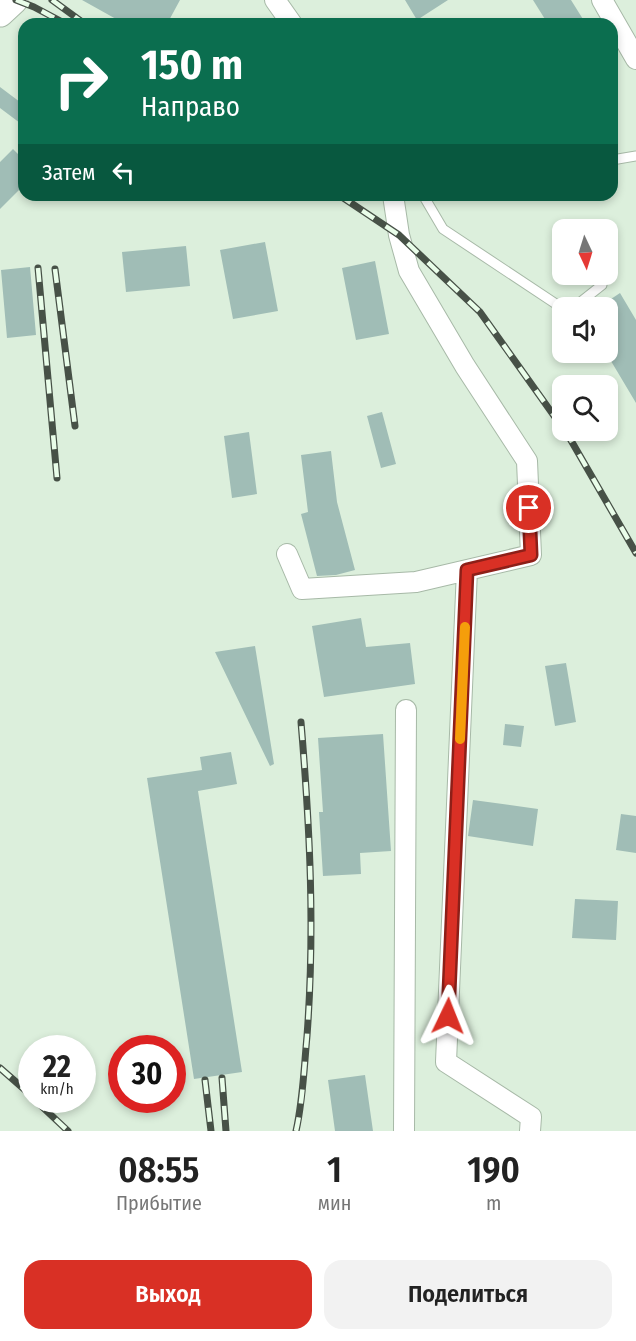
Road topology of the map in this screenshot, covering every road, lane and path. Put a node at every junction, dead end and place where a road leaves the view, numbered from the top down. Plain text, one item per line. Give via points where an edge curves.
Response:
1 (14, 0) edge
2 (275, 0) edge
3 (602, 0) edge
4 (0, 13) edge
5 (287, 18) edge
6 (612, 18) edge
7 (618, 28) edge
8 (636, 59) edge
9 (636, 156) edge
10 (618, 159) edge
11 (394, 201) edge
12 (426, 201) edge
13 (602, 285) dead end
14 (587, 297) edge
15 (552, 301) edge
16 (287, 554) dead end
17 (467, 570) junction
18 (406, 710) dead end
19 (404, 1131) edge
20 (530, 1131) edge

1 - 4 street
2 - 5 street
3 - 6 street
7 - 8 street
9 - 10 lane
11 - 17 street via 409,272 527,461 531,555
12 - 15 lane via 442,229
13 - 14 lane
16 - 17 street via 302,589 416,582
17 - 20 street via 446,1062 531,1117
18 - 19 street

